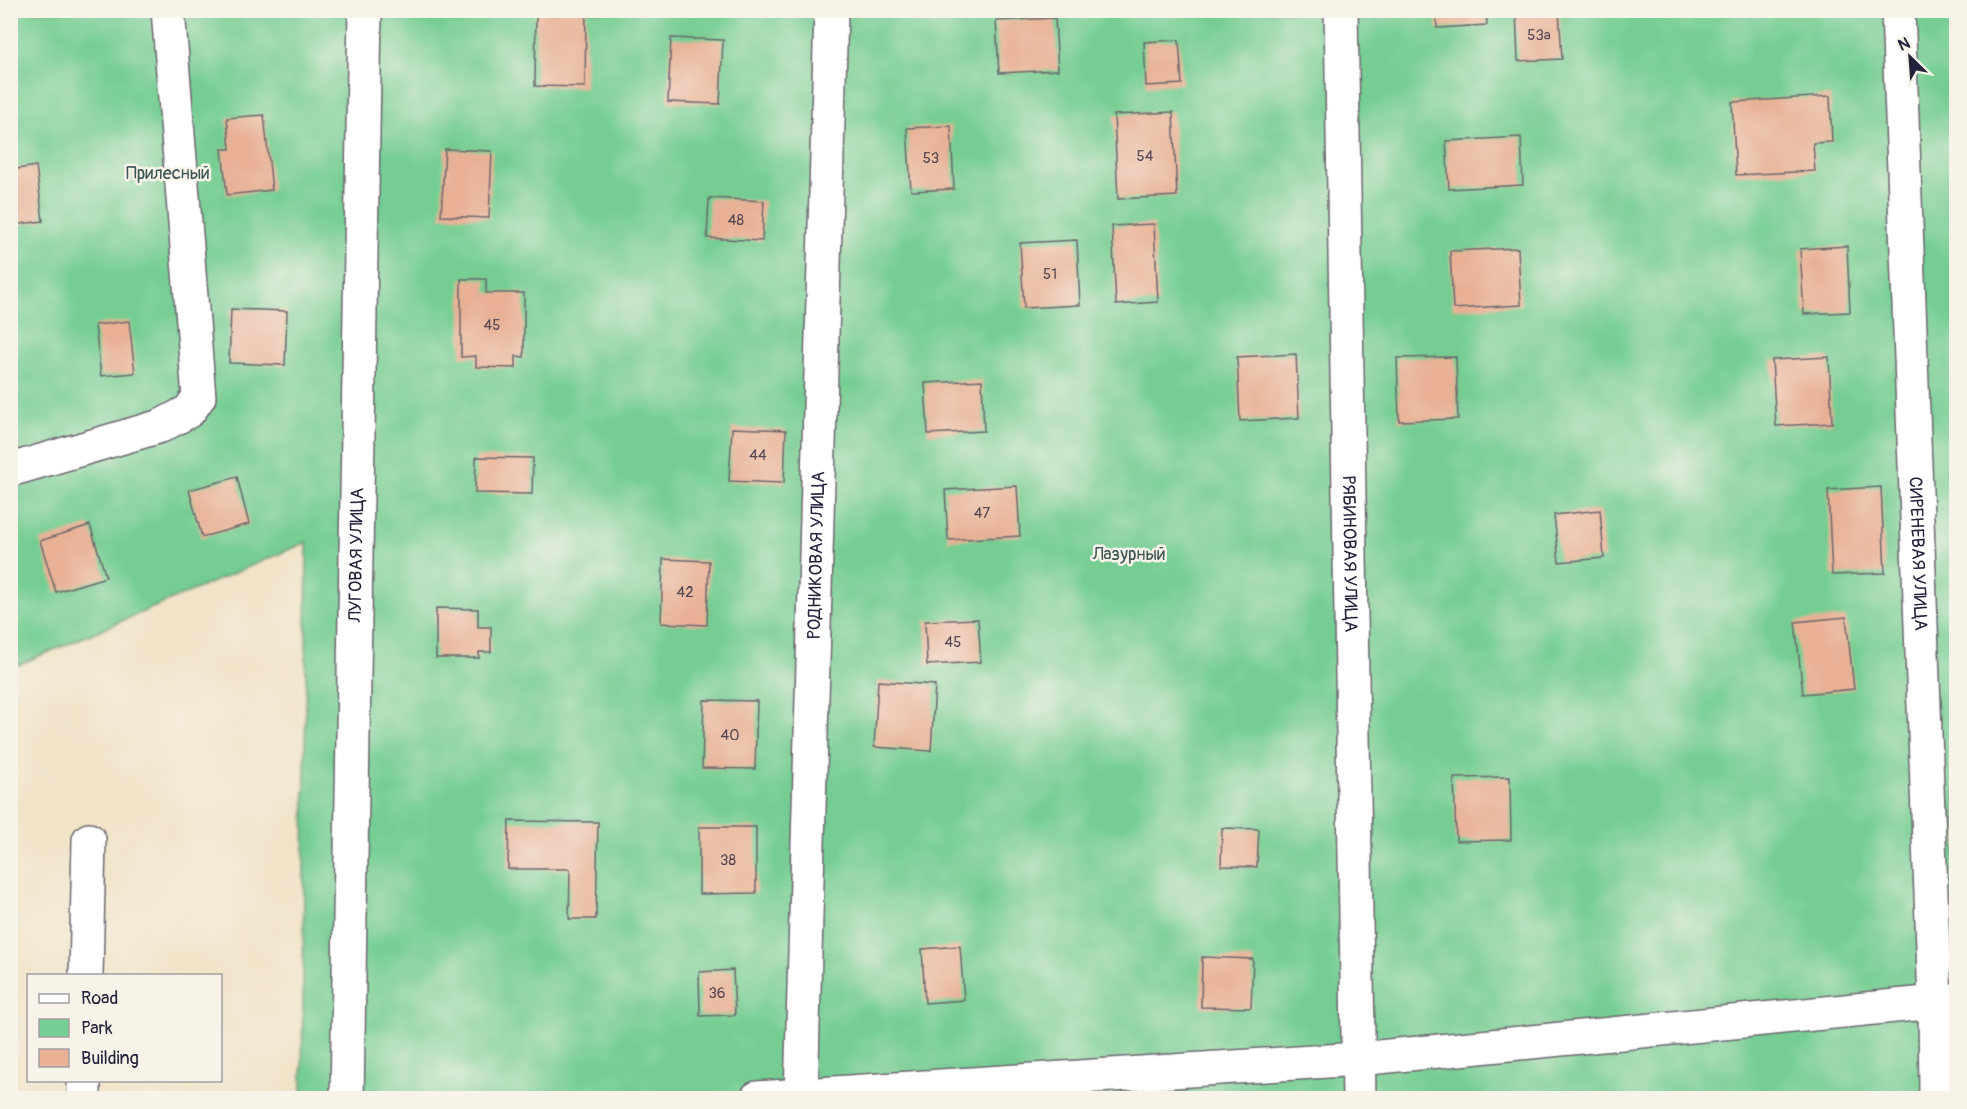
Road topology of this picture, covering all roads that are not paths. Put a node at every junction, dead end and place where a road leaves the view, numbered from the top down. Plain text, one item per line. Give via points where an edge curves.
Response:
1 (168, 10) edge
2 (365, 10) edge
3 (831, 10) edge
4 (1341, 10) edge
5 (1898, 10) edge
6 (10, 470) edge
7 (89, 840) dead end
8 (86, 974) edge
9 (1946, 1000) edge
10 (1358, 1059) junction
11 (84, 1082) edge
12 (801, 1096) edge
13 (84, 1098) edge
14 (347, 1098) edge
15 (757, 1098) edge
16 (1359, 1098) edge
17 (1936, 1098) edge

1 - 6 street via 199,397 189,411 161,426
2 - 14 street, ЛУГОВАЯ УЛИЦА
3 - 12 street, РОДНИКОВАЯ УЛИЦА
4 - 10 street, РЯБИНОВАЯ УЛИЦА
5 - 9 street, СИРЕНЕВАЯ УЛИЦА
7 - 8 street
9 - 10 street
9 - 17 street, СИРЕНЕВАЯ УЛИЦА
10 - 12 street
10 - 16 street, РЯБИНОВАЯ УЛИЦА
11 - 13 street
12 - 15 street

